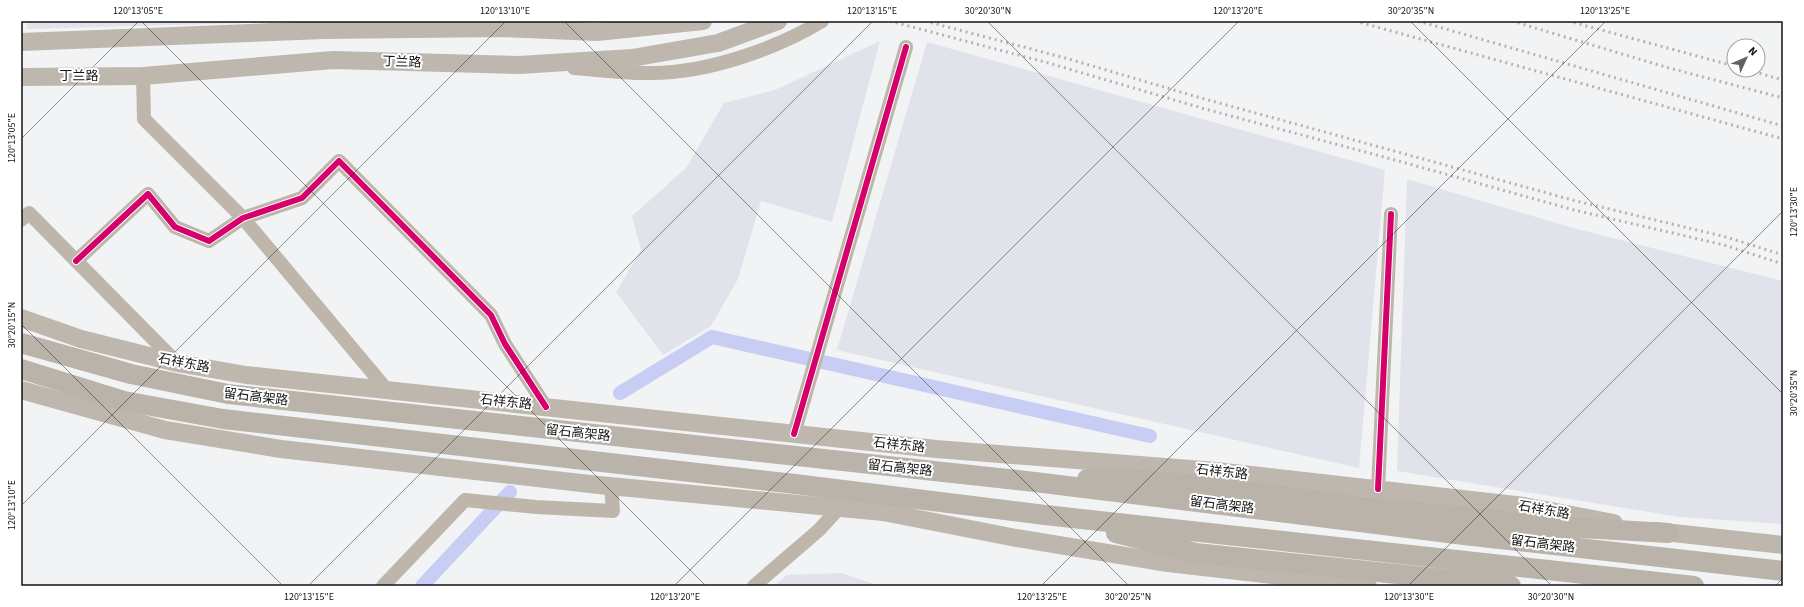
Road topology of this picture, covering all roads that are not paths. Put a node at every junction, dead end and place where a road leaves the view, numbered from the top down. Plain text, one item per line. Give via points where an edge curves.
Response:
1 (546, 21) edge
2 (703, 21) edge
3 (778, 21) edge
4 (822, 21) edge
5 (503, 28) junction
6 (21, 42) edge
7 (906, 47) dead end
8 (519, 65) junction
9 (143, 76) junction
10 (21, 77) edge
11 (1391, 214) dead end
12 (243, 218) junction
13 (21, 220) edge
14 (76, 260) junction
15 (21, 318) edge
16 (21, 344) edge
17 (177, 363) junction
18 (21, 369) edge
19 (21, 390) edge
20 (387, 390) junction
21 (546, 407) junction
22 (794, 434) junction
23 (1035, 482) junction
24 (611, 486) junction
25 (1378, 489) junction
26 (839, 508) junction
27 (1045, 515) junction
28 (1668, 533) junction
29 (1783, 545) edge
30 (1783, 571) edge
31 (1344, 585) edge
32 (383, 586) edge
33 (754, 586) edge
34 (1368, 586) edge
35 (1511, 586) edge
36 (1694, 586) edge

1 - 5 street
2 - 5 main road via 597,32
3 - 8 main road, 丁兰路 via 718,43 632,58
4 - 8 street via 804,32 755,52 708,67 653,74
5 - 6 main road via 324,30
7 - 22 street
8 - 9 main road, 丁兰路 via 333,60
9 - 10 main road, 丁兰路
9 - 12 street via 144,119
11 - 25 street
12 - 14 street via 209,241 175,227 148,194
12 - 20 street
12 - 21 street via 302,198 339,161 491,315 505,344
13 - 14 street via 29,212
14 - 17 street
15 - 17 main road, 石祥东路 via 81,339
16 - 23 highway, 留石高架路 via 131,374 228,394
17 - 20 main road, 石祥东路 via 246,375
18 - 27 highway, 留石高架路 via 124,401 223,419
19 - 24 main road via 165,430 281,450
20 - 21 main road, 石祥东路
21 - 22 main road, 石祥东路
22 - 25 main road, 石祥东路 via 936,449 1216,471
23 - 28 highway via 1116,478 1208,486 1405,511 1564,527
23 - 30 highway, 留石高架路
24 - 26 main road
24 - 32 street via 613,511 465,500
25 - 28 main road, 石祥东路 via 1524,506
26 - 31 main road via 883,512 1016,538 1168,563
26 - 33 street via 818,530
27 - 35 highway via 1196,553
27 - 36 highway, 留石高架路
28 - 29 main road, 石祥东路
31 - 34 main road

